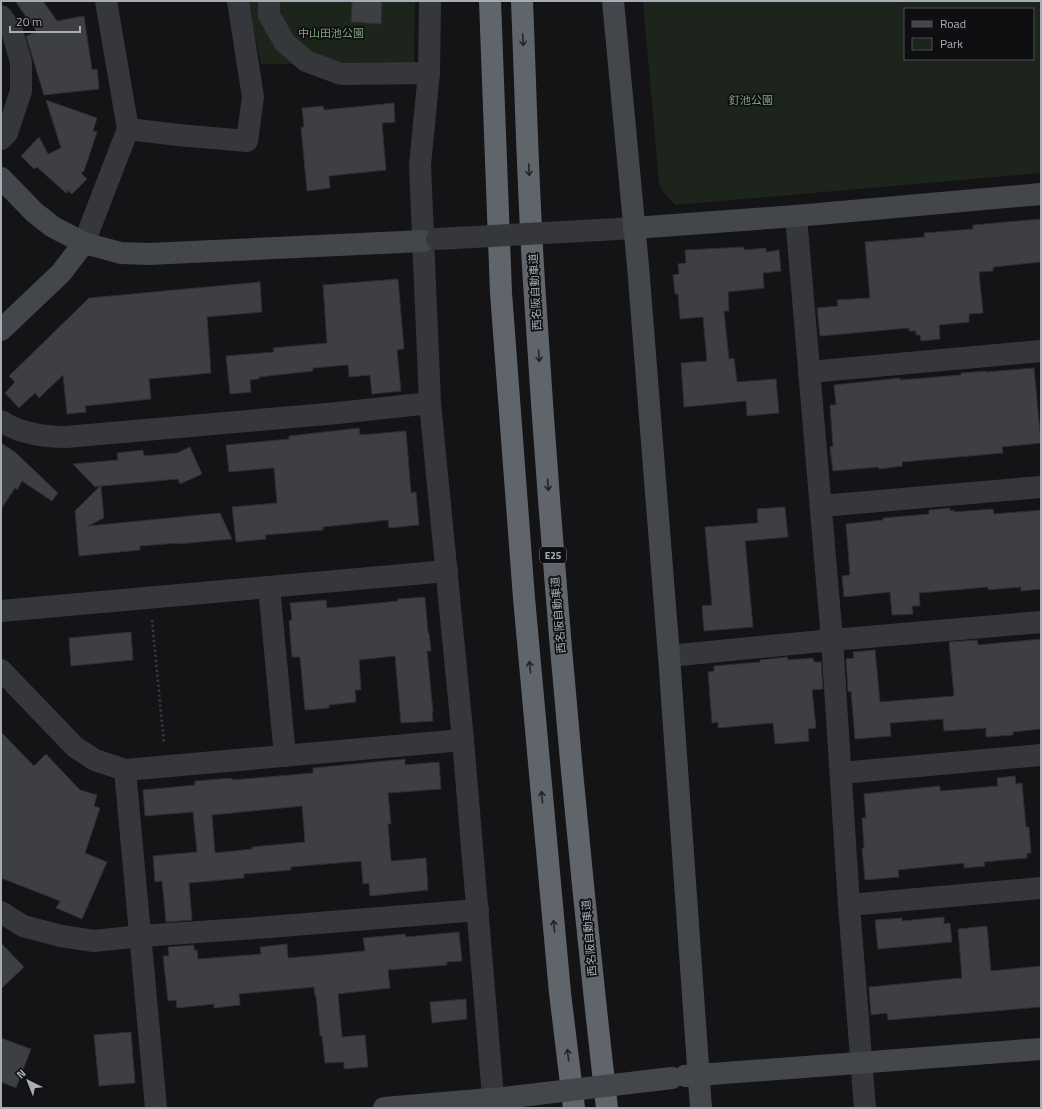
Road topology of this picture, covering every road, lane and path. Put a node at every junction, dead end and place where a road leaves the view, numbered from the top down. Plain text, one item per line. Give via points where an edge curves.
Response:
1 (106, 1) edge
2 (238, 1) edge
3 (269, 1) edge
4 (430, 1) edge
5 (490, 1) edge
6 (522, 1) edge
7 (613, 1) edge
8 (1, 16) edge
9 (429, 73) junction
10 (128, 129) junction
11 (1, 139) edge
12 (1, 178) edge
13 (1041, 194) edge
14 (796, 216) junction
15 (634, 228) junction
16 (430, 240) junction
17 (84, 243) junction
18 (1, 330) edge
19 (1041, 352) edge
20 (809, 372) junction
21 (430, 403) junction
22 (1, 421) edge
23 (1041, 487) edge
24 (821, 506) junction
25 (446, 571) junction
26 (269, 587) junction
27 (150, 598) junction
28 (1, 611) edge
29 (1041, 622) edge
30 (832, 640) junction
31 (669, 656) junction
32 (1, 670) edge
33 (463, 740) junction
34 (1041, 755) edge
35 (286, 756) junction
36 (166, 766) junction
37 (125, 770) junction
38 (841, 773) junction
39 (1041, 888) edge
40 (849, 905) junction
41 (478, 910) junction
42 (1, 912) edge
43 (141, 936) junction
44 (1041, 1048) edge
45 (861, 1064) junction
46 (699, 1075) junction
47 (499, 1101) edge
48 (156, 1108) edge
49 (384, 1108) edge
50 (574, 1108) edge
51 (607, 1108) edge
52 (701, 1108) edge
53 (864, 1108) edge

1 - 10 street
2 - 10 street via 253,97 247,141
3 - 9 street via 269,15 285,44 306,61 341,74
4 - 9 street
50 -> 5 highway via 560,993 523,590 501,293
6 -> 51 highway, 西名阪自動車道 / E25 via 534,294 556,594
7 - 15 street
8 - 11 street via 12,31 21,62 21,91 7,133
9 - 16 street via 420,165
10 - 17 street
12 - 17 street via 34,212 53,227
13 - 14 street
14 - 15 street
14 - 20 street
15 - 16 street, bridge
15 - 31 street
16 - 17 street via 148,254 121,253
16 - 21 street
17 - 18 street via 61,273
19 - 20 street
20 - 24 street
21 - 22 street via 66,437 34,435
21 - 25 street
23 - 24 street
24 - 30 street
25 - 26 street
25 - 33 street
26 - 27 street
26 - 35 street
27 - 28 street
27 - 36 path
29 - 30 street
30 - 31 street
30 - 38 street
31 - 46 street
32 - 37 street via 75,747 95,760
33 - 35 street
33 - 41 street
34 - 38 street
35 - 36 street
36 - 37 street
37 - 43 street
38 - 40 street
39 - 40 street
40 - 45 street
41 - 43 street
41 - 47 street
42 - 43 street via 23,926 61,936 94,941
43 - 48 street
44 - 45 street
45 - 46 street
45 - 53 street
46 - 47 street, bridge
46 - 52 street
47 - 49 street

